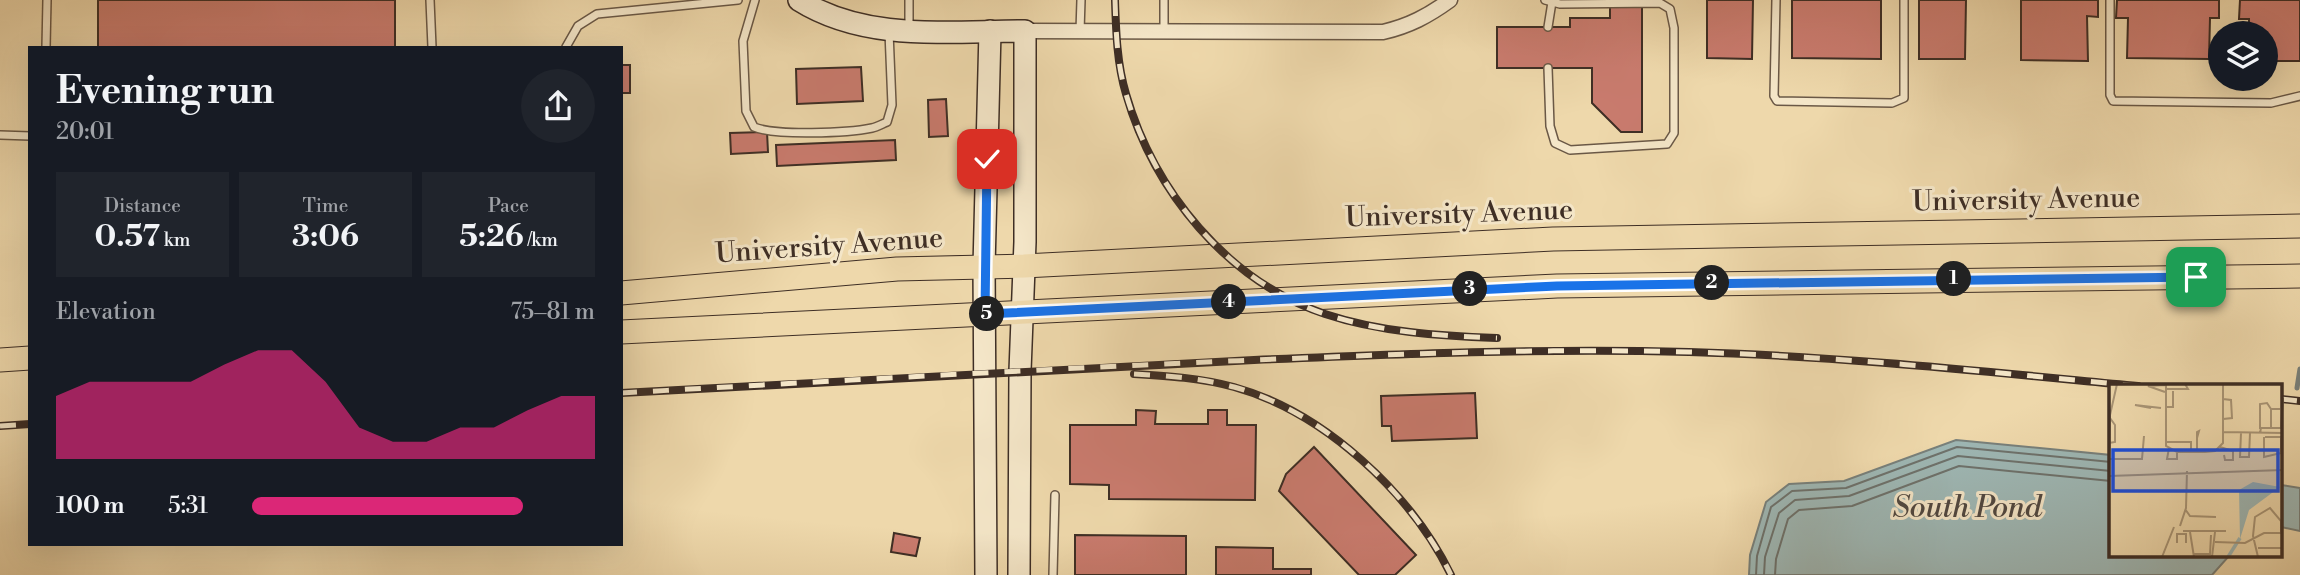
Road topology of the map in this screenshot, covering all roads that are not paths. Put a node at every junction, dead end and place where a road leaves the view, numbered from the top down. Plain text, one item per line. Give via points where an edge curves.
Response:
1 (47, 0) edge
2 (430, 0) edge
3 (738, 0) edge
4 (755, 0) edge
5 (909, 0) edge
6 (1081, 0) edge
7 (1164, 0) edge
8 (1450, 0) edge
9 (1776, 0) edge
10 (1904, 0) edge
11 (2110, 0) edge
12 (1548, 1) edge
13 (806, 4) edge
14 (1548, 27) dead end
15 (899, 31) junction
16 (990, 31) junction
17 (1025, 31) junction
18 (1080, 31) junction
19 (1164, 32) junction
20 (46, 46) edge
21 (432, 46) edge
22 (567, 46) edge
23 (1548, 68) dead end
24 (2300, 96) edge
25 (0, 135) edge
26 (28, 136) edge
27 (2300, 226) edge
28 (1024, 266) junction
29 (984, 267) junction
30 (2300, 276) edge
31 (623, 292) edge
32 (1022, 313) junction
33 (985, 314) junction
34 (623, 332) edge
35 (28, 358) edge
36 (0, 360) edge
37 (1055, 495) dead end
38 (986, 575) edge
39 (1019, 575) edge
40 (1053, 575) edge

1 - 20 lane
2 - 21 lane
3 - 22 lane via 597,14 578,26
4 - 15 lane via 743,41 746,111 760,130 790,133 874,128 887,122
5 - 15 lane
6 - 18 lane
7 - 19 lane
8 - 19 street via 1407,26 1382,32
9 - 10 lane via 1777,101 1892,103 1904,98
11 - 24 lane via 2113,101 2271,103
12 - 14 lane
12 - 23 lane via 1660,2 1670,9 1674,133 1667,144 1570,150 1555,143
13 - 15 street via 851,23
15 - 16 street
16 - 17 street
16 - 29 street
17 - 18 street
17 - 28 street
18 - 19 street
25 - 26 lane
27 - 28 main road, University Avenue via 1553,239
28 - 29 main road, University Avenue
28 - 32 street
29 - 31 main road, University Avenue via 897,269
29 - 33 street
30 - 32 main road via 1557,286
32 - 33 main road
32 - 39 street
33 - 34 main road
33 - 38 street
35 - 36 main road
37 - 40 lane

